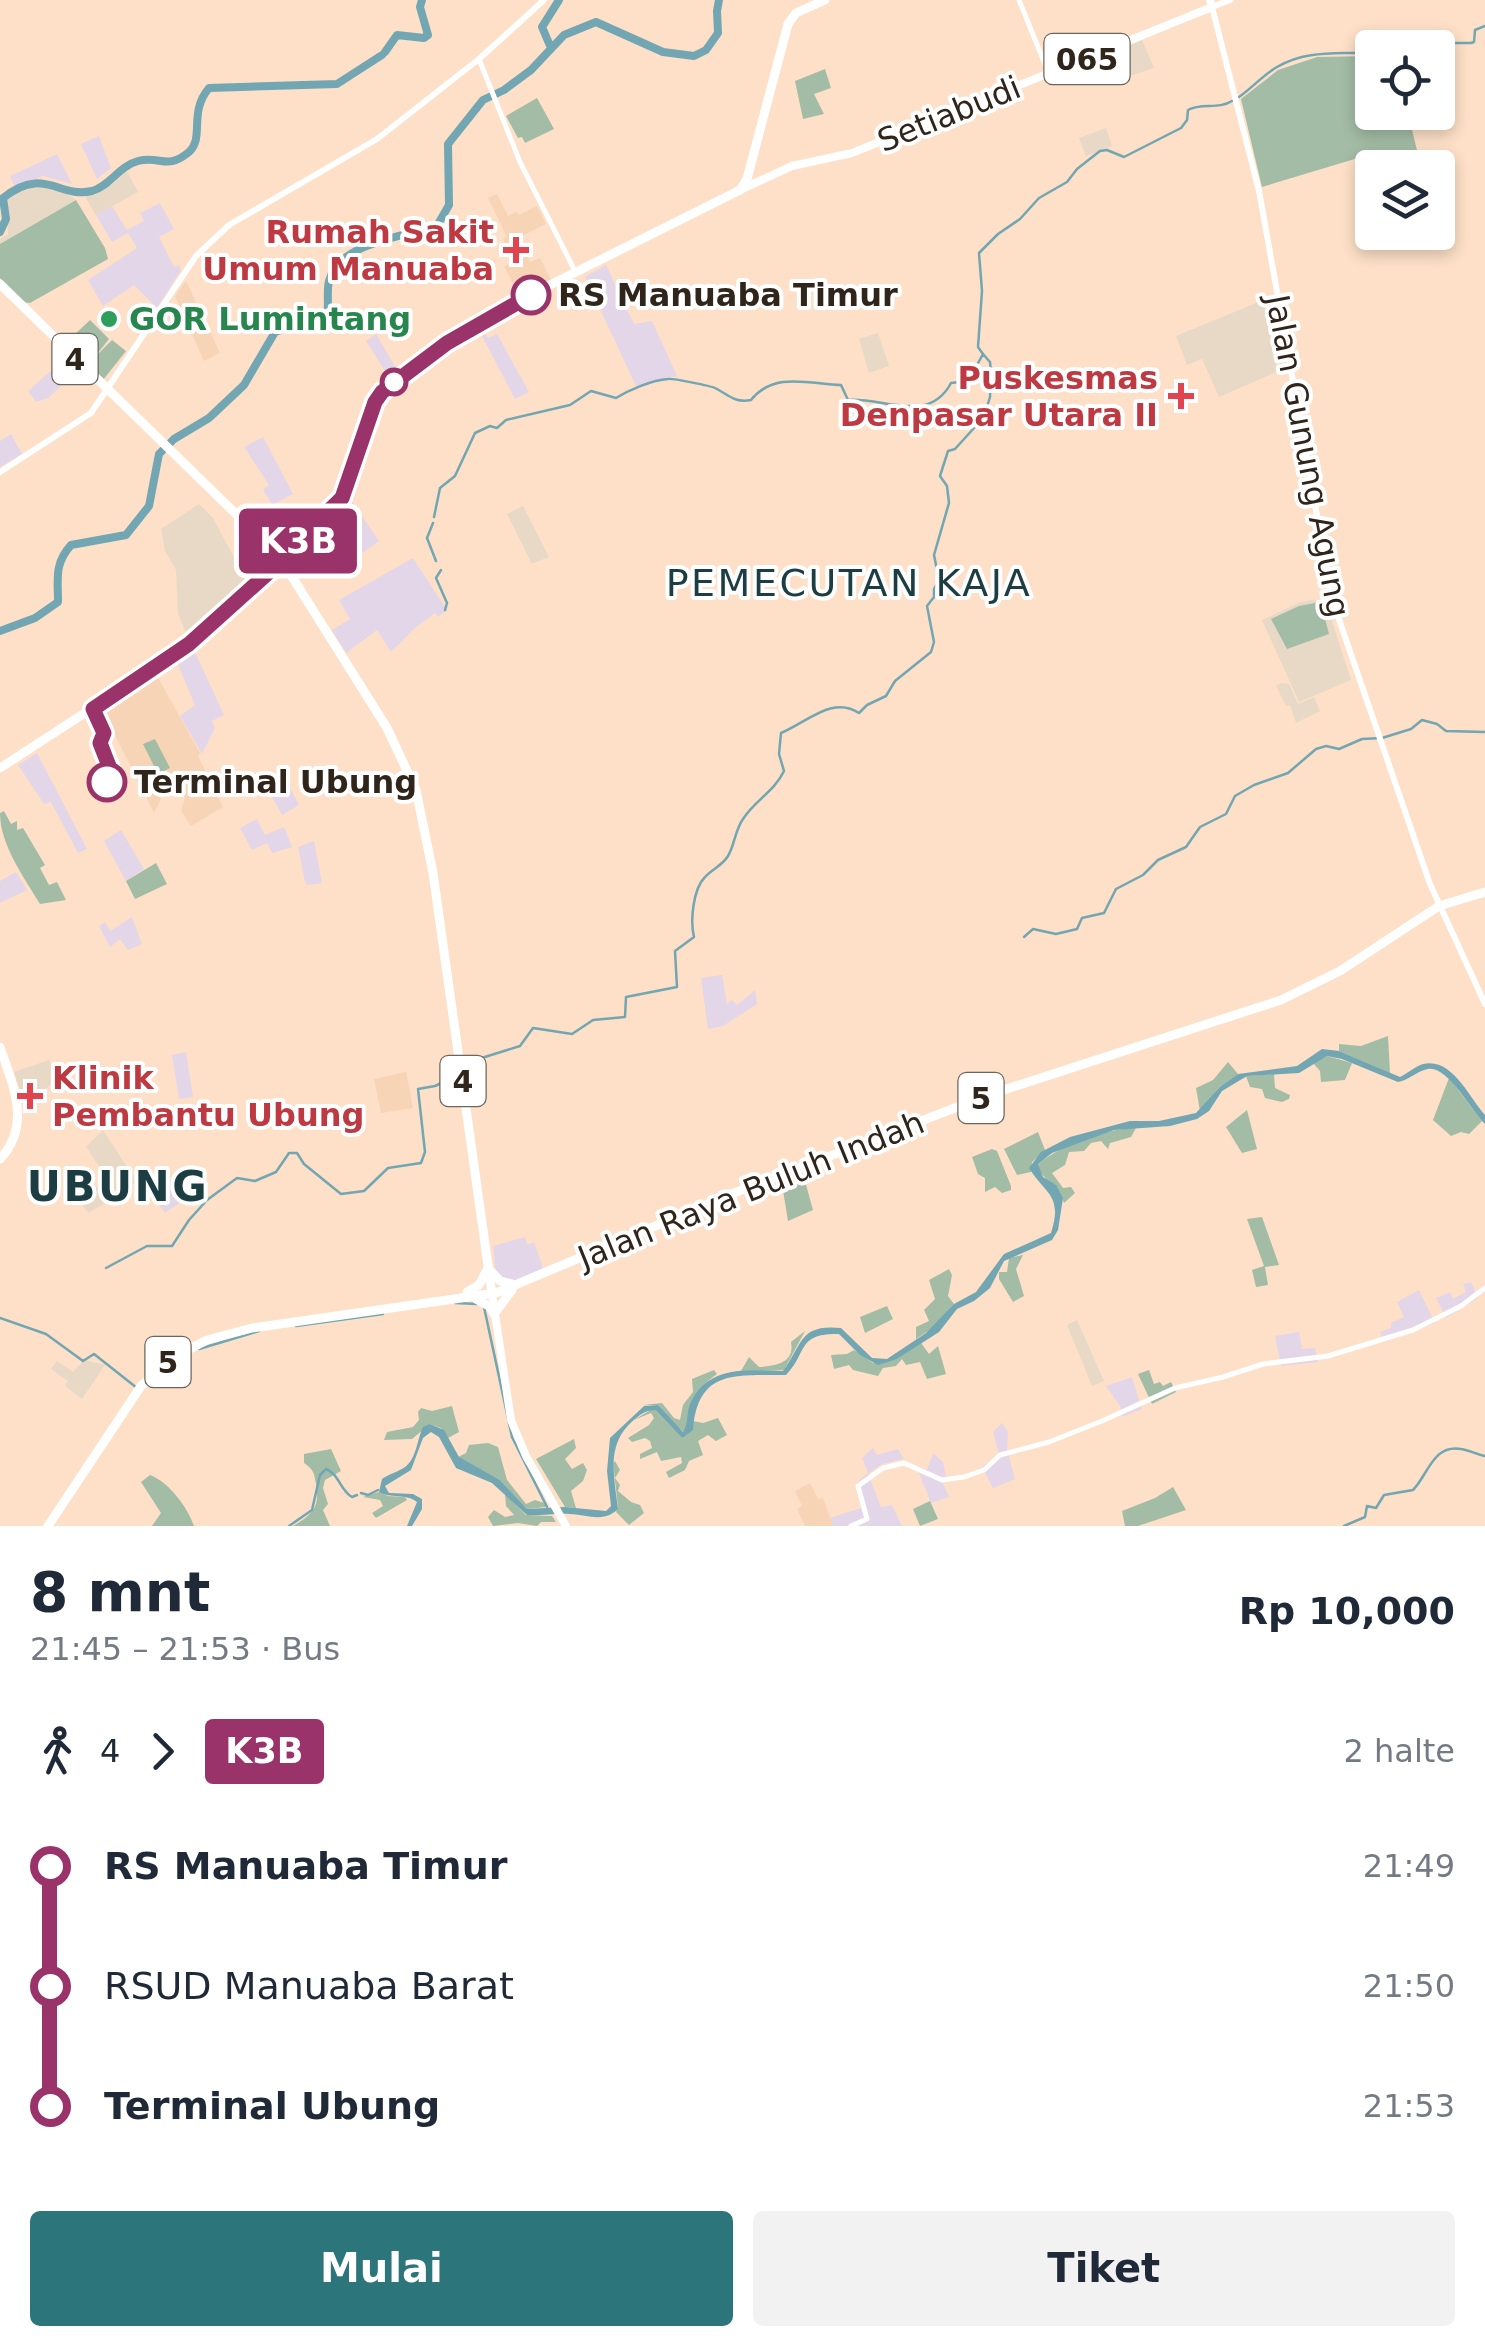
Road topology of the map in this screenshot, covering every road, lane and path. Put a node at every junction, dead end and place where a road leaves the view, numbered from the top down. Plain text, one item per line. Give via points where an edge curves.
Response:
1 (544, 0) edge
2 (824, 0) edge
3 (1018, 0) edge
4 (1230, 0) edge
5 (1211, 4) edge
6 (479, 59) junction
7 (1049, 74) junction
8 (753, 179) junction
9 (576, 272) junction
10 (0, 284) edge
11 (107, 390) junction
12 (0, 472) edge
13 (281, 558) junction
14 (0, 768) edge
15 (1485, 892) edge
16 (1439, 906) junction
17 (1485, 1004) edge
18 (1, 1053) edge
19 (0, 1159) edge
20 (488, 1268) junction
21 (518, 1285) junction
22 (1485, 1288) edge
23 (496, 1291) junction
24 (468, 1295) junction
25 (494, 1314) junction
26 (564, 1522) edge
27 (45, 1526) edge
28 (851, 1526) edge

1 - 6 main road
2 - 8 highway via 788,24
3 - 7 street
4 - 5 main road
5 - 7 main road, Setiabudi / 065
5 - 16 main road, Jalan Gunung Agung via 1259,191 1332,599
6 - 9 street via 520,162
6 - 11 main road via 372,143 212,238
7 - 8 main road, Setiabudi / 065 via 852,153
8 - 9 highway
9 - 13 highway via 447,343 382,392 342,498
10 - 11 highway, 4
11 - 12 main road via 84,420
11 - 13 highway, 4
13 - 14 highway via 174,656
13 - 20 highway, 4 via 387,728 419,800
15 - 16 highway, 5
16 - 17 main road, Jalan Gunung Agung
16 - 21 highway, Jalan Raya Buluh Indah / 5 via 1281,1000 944,1112
18 - 19 highway via 19,1123
20 - 21 highway via 500,1281
20 - 23 highway, 4
20 - 24 highway
21 - 23 highway, Jalan Raya Buluh Indah / 5
21 - 25 highway
22 - 28 street via 1412,1330 1328,1356 1263,1364 1175,1388 1102,1422 1000,1455 964,1477 942,1480 904,1462 894,1464 858,1486 867,1519
23 - 24 highway, 5
23 - 25 main road
24 - 25 highway
24 - 27 highway, 5 via 238,1326 188,1343 131,1390
25 - 26 main road via 511,1420

